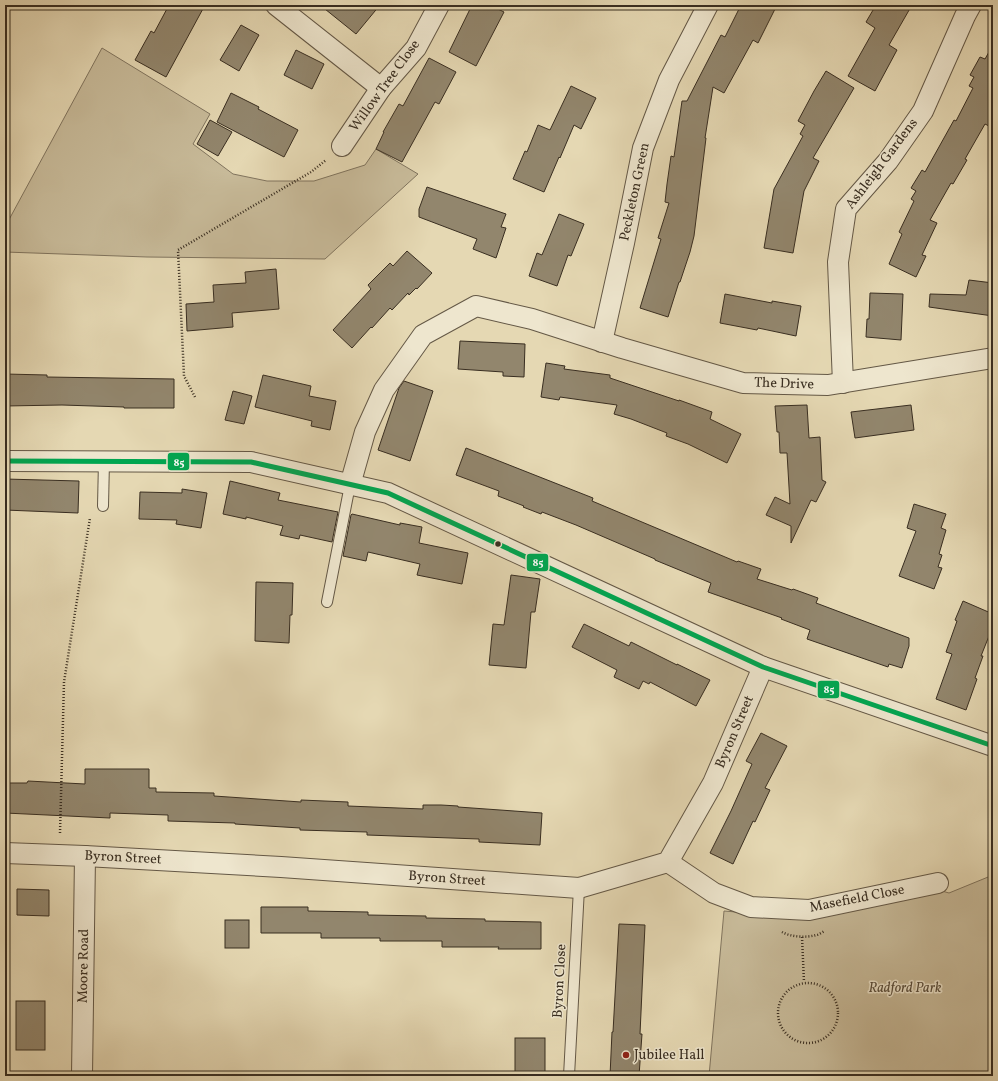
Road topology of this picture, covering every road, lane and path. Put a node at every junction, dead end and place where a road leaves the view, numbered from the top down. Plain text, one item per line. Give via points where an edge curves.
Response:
1 (276, 5) edge
2 (439, 5) edge
3 (708, 5) edge
4 (971, 5) edge
5 (381, 88) junction
6 (342, 146) joint
7 (602, 342) junction
8 (993, 358) edge
9 (842, 383) junction
10 (195, 397) dead end
11 (5, 461) edge
12 (104, 461) junction
13 (350, 485) junction
14 (103, 506) joint
15 (327, 602) dead end
16 (763, 667) junction
17 (993, 746) edge
18 (5, 853) edge
19 (59, 855) junction
20 (85, 856) junction
21 (668, 862) junction
22 (938, 883) dead end
23 (580, 888) junction
24 (802, 937) dead end
25 (804, 982) junction
26 (82, 1076) edge
27 (569, 1076) edge

1 - 5 street
2 - 5 street, Willow Tree Close via 416,48
3 - 7 street, Peckleton Green via 669,80 643,148
4 - 9 street, Ashleigh Gardens via 922,111 888,161 846,209 838,262
5 - 6 street, Willow Tree Close
6 - 10 path via 311,172 178,250 184,376
7 - 9 street, The Drive via 743,383
7 - 13 street, The Drive via 532,319 476,306 423,335 384,390 365,432
8 - 9 street, The Drive
11 - 12 street
12 - 13 street via 251,462
12 - 14 lane
13 - 15 lane
13 - 16 street via 388,493
14 - 19 path via 91,514 64,682
16 - 17 street
16 - 21 street, Byron Street via 713,783
18 - 19 street, Byron Street
19 - 20 street, Byron Street
20 - 23 street, Byron Street
20 - 26 street, Moore Road
21 - 22 street, Masefield Close via 714,893 751,907 809,910
21 - 23 street, Byron Street
23 - 27 lane, Byron Close
24 - 25 path
25 - 25 path via 820,984 831,992 838,1006 839,1018 833,1032 821,1041 808,1044 794,1040 785,1033 779,1023 777,1011 780,999 787,990

